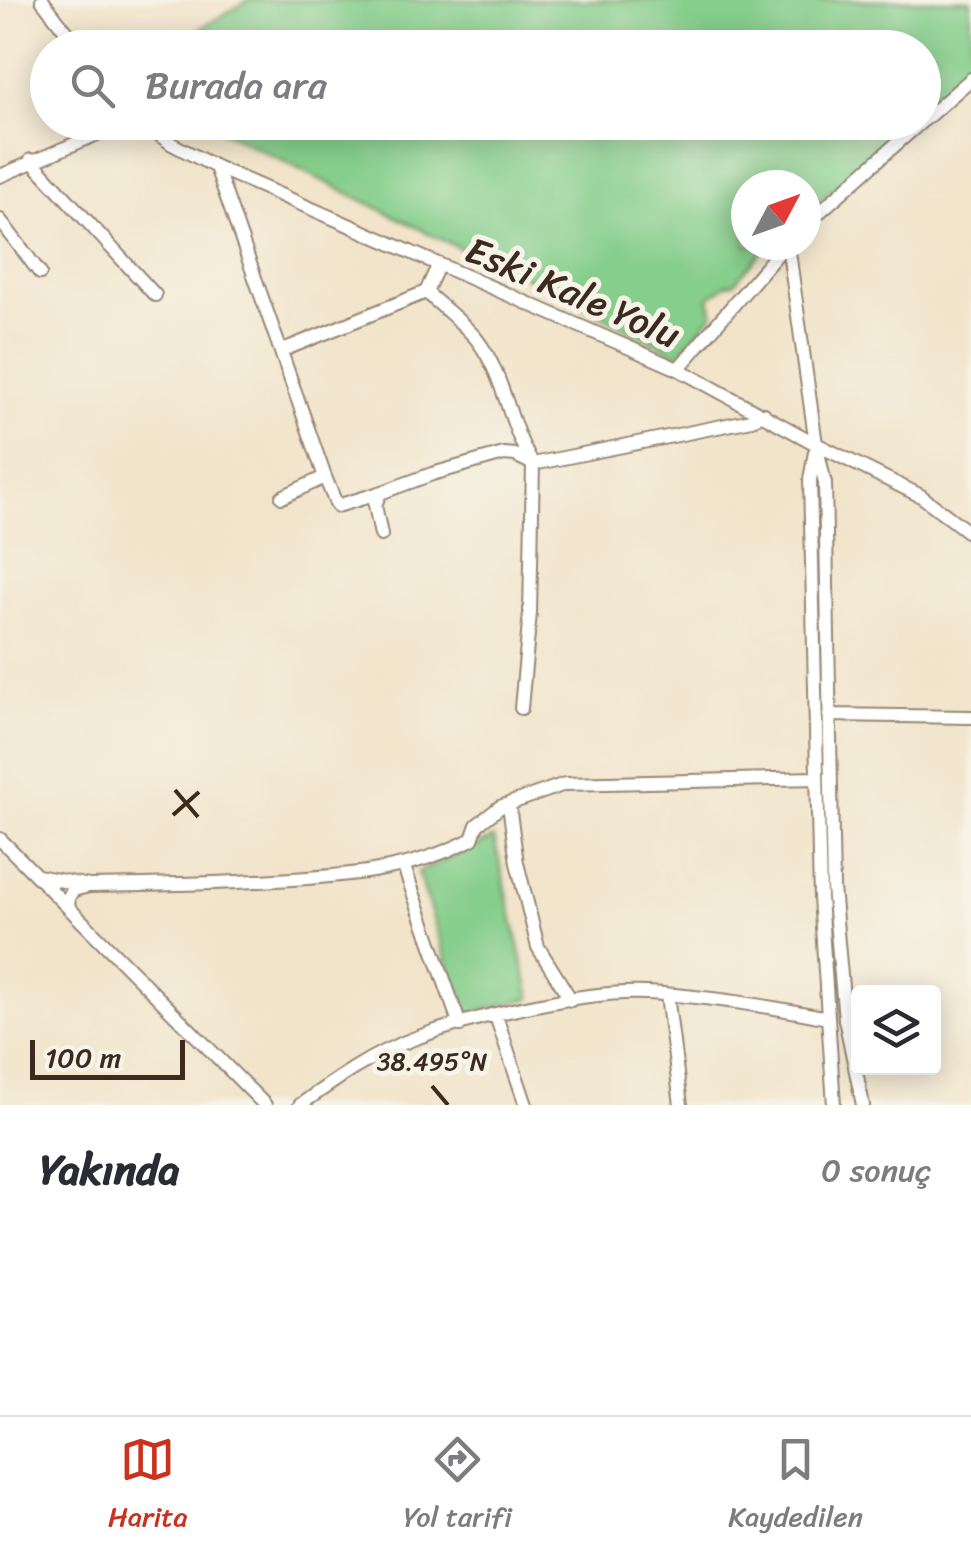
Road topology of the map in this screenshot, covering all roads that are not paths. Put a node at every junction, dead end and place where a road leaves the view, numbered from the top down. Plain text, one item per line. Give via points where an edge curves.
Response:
1 (42, 0) edge
2 (66, 30) edge
3 (971, 79) edge
4 (941, 105) edge
5 (80, 140) edge
6 (166, 140) edge
7 (902, 140) edge
8 (31, 160) junction
9 (216, 167) junction
10 (0, 176) edge
11 (821, 211) edge
12 (0, 220) edge
13 (773, 260) edge
14 (788, 260) edge
15 (438, 266) junction
16 (40, 273) dead end
17 (426, 292) junction
18 (155, 295) dead end
19 (283, 350) junction
20 (678, 369) junction
21 (764, 414) junction
22 (816, 444) junction
23 (532, 464) junction
24 (325, 477) junction
25 (380, 493) junction
26 (282, 497) dead end
27 (971, 534) edge
28 (381, 535) dead end
29 (521, 708) dead end
30 (828, 715) junction
31 (971, 717) edge
32 (817, 778) junction
33 (509, 804) junction
34 (0, 839) edge
35 (404, 867) junction
36 (37, 876) junction
37 (89, 886) junction
38 (69, 908) junction
39 (667, 996) junction
40 (571, 1000) junction
41 (496, 1016) junction
42 (828, 1018) junction
43 (460, 1025) junction
44 (266, 1105) edge
45 (300, 1105) edge
46 (526, 1105) edge
47 (682, 1105) edge
48 (834, 1105) edge
49 (862, 1105) edge

1 - 2 street
3 - 4 street
5 - 8 street
6 - 9 street, Eski Kale Yolu
7 - 11 street
8 - 10 street
8 - 18 street
9 - 15 street, Eski Kale Yolu
9 - 19 street
12 - 16 street
13 - 20 street
14 - 22 street
15 - 17 street
15 - 20 street, Eski Kale Yolu
17 - 19 street
17 - 23 street via 477,340
19 - 24 street
20 - 21 street, Eski Kale Yolu
21 - 22 street, Eski Kale Yolu
21 - 23 street
22 - 27 street, Eski Kale Yolu via 921,496
22 - 30 street via 825,483
22 - 32 street via 810,480
23 - 25 street via 504,454
23 - 29 street
24 - 25 street via 338,506
24 - 26 street
25 - 28 street via 375,505
30 - 31 street
30 - 49 street via 838,954
32 - 33 street via 564,784
32 - 42 street
33 - 35 street via 477,826 472,840
33 - 40 street via 538,947
34 - 36 street
35 - 37 street via 283,880
35 - 43 street
36 - 37 street
36 - 38 street
37 - 38 street via 73,890
38 - 44 street
39 - 40 street
39 - 42 street
39 - 47 street
40 - 41 street
41 - 43 street
41 - 46 street
42 - 48 street
43 - 45 street via 410,1040

